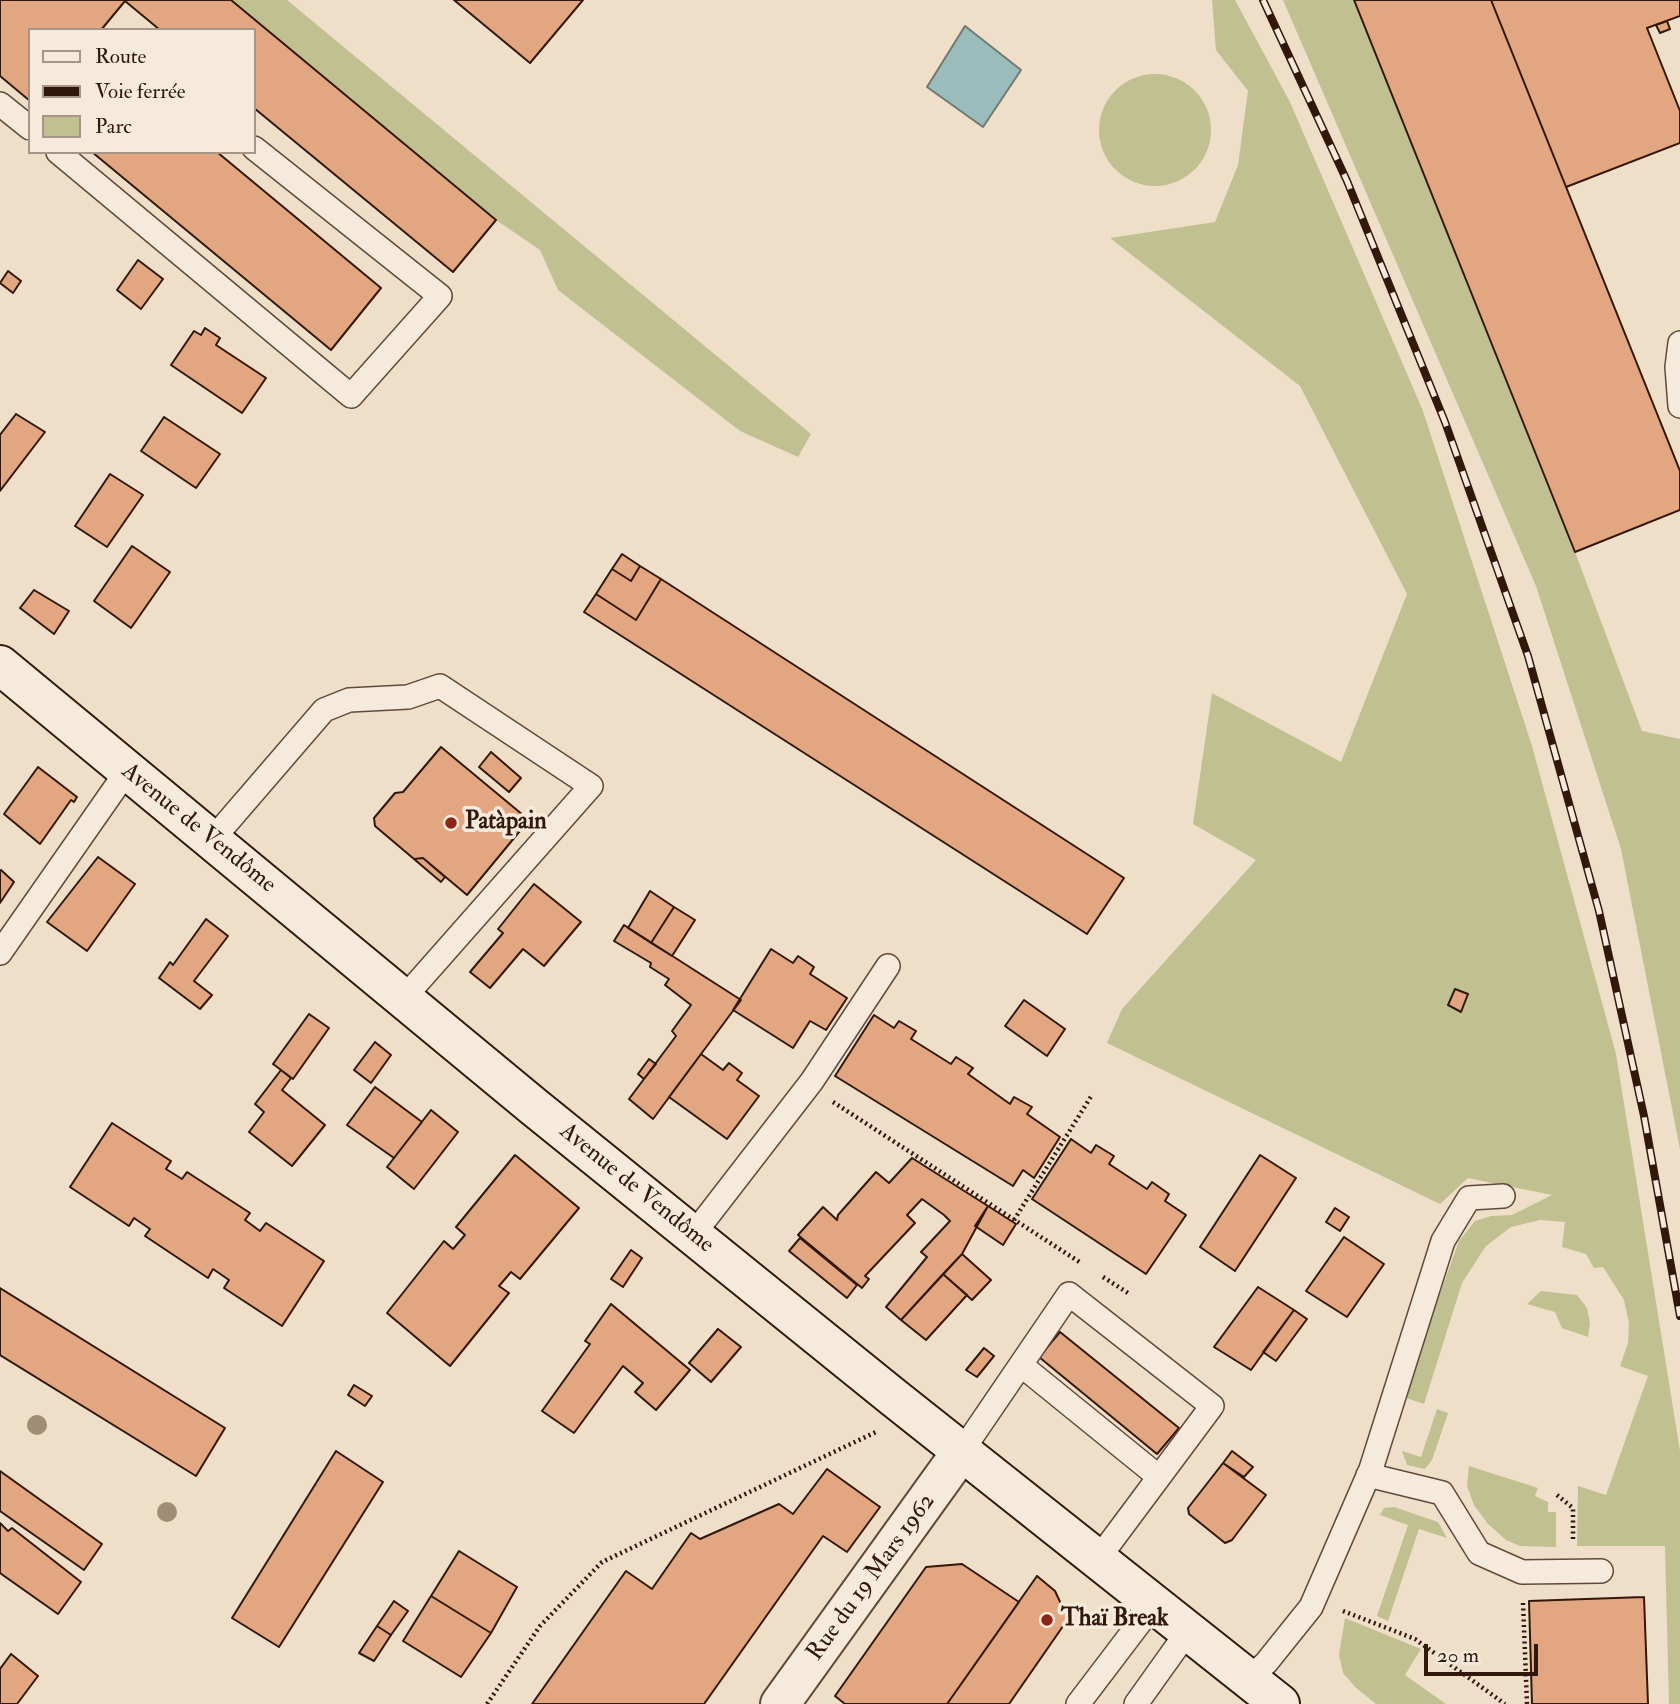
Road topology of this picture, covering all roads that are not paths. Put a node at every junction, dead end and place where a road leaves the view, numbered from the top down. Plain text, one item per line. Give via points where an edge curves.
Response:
1 (0, 104) edge
2 (28, 126) edge
3 (256, 150) edge
4 (60, 154) edge
5 (1680, 343) edge
6 (1680, 406) edge
7 (0, 666) edge
8 (127, 771) junction
9 (212, 840) junction
10 (0, 953) edge
11 (888, 966) dead end
12 (403, 999) junction
13 (1503, 1196) dead end
14 (692, 1235) junction
15 (1021, 1365) junction
16 (962, 1451) junction
17 (1368, 1475) junction
18 (1159, 1477) junction
19 (1098, 1559) junction
20 (1601, 1571) dead end
21 (1154, 1604) junction
22 (1188, 1631) junction
23 (1248, 1679) junction
24 (780, 1704) edge
25 (1078, 1704) edge
26 (1136, 1704) edge
27 (1280, 1704) edge

1 - 2 lane
3 - 4 lane via 440,296 351,396
5 - 6 lane
7 - 8 main road, Avenue de Vendôme
8 - 9 main road, Avenue de Vendôme
8 - 10 lane
9 - 12 main road, Avenue de Vendôme
9 - 12 lane via 324,710 349,699 408,697 440,686 591,786
11 - 14 lane via 809,1086
12 - 14 main road, Avenue de Vendôme
13 - 17 lane via 1469,1198 1443,1241
14 - 16 main road, Avenue de Vendôme
15 - 16 lane
15 - 18 lane
15 - 18 lane via 1069,1294 1212,1406
16 - 19 main road, Avenue de Vendôme
16 - 24 main road, Rue du 19 Mars 1962
17 - 20 lane via 1442,1493 1479,1553 1522,1572
17 - 23 lane via 1311,1607
18 - 19 lane
19 - 21 main road, Avenue de Vendôme
21 - 22 main road, Avenue de Vendôme
21 - 25 lane
22 - 23 main road, Avenue de Vendôme
22 - 26 lane
23 - 27 main road, Avenue de Vendôme

